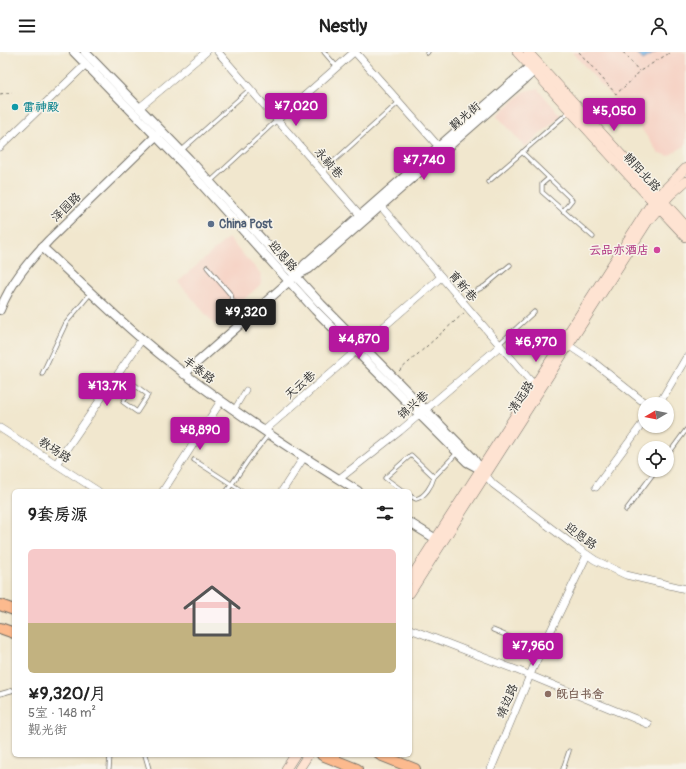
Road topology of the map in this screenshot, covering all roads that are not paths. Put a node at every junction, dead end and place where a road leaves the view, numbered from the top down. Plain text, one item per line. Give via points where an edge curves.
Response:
1 (74, 52) edge
2 (84, 52) edge
3 (206, 52) edge
4 (218, 52) edge
5 (324, 52) edge
6 (354, 52) edge
7 (517, 52) edge
8 (528, 52) edge
9 (86, 64) junction
10 (535, 66) junction
11 (337, 67) junction
12 (250, 89) junction
13 (399, 102) junction
14 (139, 108) junction
15 (570, 111) junction
16 (277, 120) junction
17 (158, 133) junction
18 (0, 147) edge
19 (439, 147) junction
20 (181, 151) junction
21 (522, 152) junction
22 (686, 168) edge
23 (322, 172) junction
24 (549, 178) junction
25 (686, 180) edge
26 (210, 182) junction
27 (488, 182) dead end
28 (658, 202) junction
29 (378, 204) junction
30 (563, 211) junction
31 (360, 215) junction
32 (686, 226) edge
33 (686, 236) edge
34 (593, 237) dead end
35 (42, 247) junction
36 (510, 265) dead end
37 (207, 267) dead end
38 (441, 277) junction
39 (292, 279) junction
40 (92, 293) junction
41 (462, 302) junction
42 (1, 304) edge
43 (534, 312) dead end
44 (248, 317) junction
45 (142, 339) junction
46 (500, 345) junction
47 (568, 345) junction
48 (359, 348) junction
49 (686, 358) edge
50 (42, 374) dead end
51 (184, 374) junction
52 (111, 384) junction
53 (534, 385) junction
54 (246, 390) dead end
55 (128, 396) junction
56 (663, 397) edge
57 (638, 398) edge
58 (221, 401) junction
59 (234, 410) junction
60 (422, 412) junction
61 (0, 428) edge
62 (638, 430) edge
63 (686, 430) edge
64 (267, 432) junction
65 (674, 446) edge
66 (457, 453) junction
67 (304, 457) junction
68 (194, 460) dead end
69 (56, 464) junction
70 (483, 472) junction
71 (434, 476) junction
72 (651, 477) edge
73 (340, 479) junction
74 (232, 484) junction
75 (596, 487) dead end
76 (95, 489) edge
77 (164, 489) edge
78 (228, 489) edge
79 (239, 489) edge
80 (283, 489) edge
81 (355, 489) edge
82 (400, 489) edge
83 (412, 497) edge
84 (626, 510) dead end
85 (412, 524) edge
86 (439, 540) junction
87 (587, 555) junction
88 (412, 576) edge
89 (412, 589) edge
90 (686, 589) edge
91 (0, 605) edge
92 (12, 609) edge
93 (0, 628) edge
94 (412, 630) edge
95 (493, 630) dead end
96 (12, 632) edge
97 (541, 650) junction
98 (530, 676) junction
99 (12, 691) edge
100 (0, 694) edge
101 (648, 724) dead end
102 (569, 751) dead end
103 (110, 757) edge
104 (146, 757) edge
105 (294, 757) edge
106 (307, 757) edge
107 (327, 757) edge
108 (385, 757) edge
109 (109, 769) edge
110 (149, 769) edge
111 (286, 769) edge
112 (299, 769) edge
113 (357, 769) edge
114 (415, 769) edge
115 (491, 769) edge
116 (563, 769) edge

1 - 9 street, 迎恩路
2 - 14 street, 迎恩路
3 - 14 street
4 - 12 street, 永祯巷
5 - 11 lane
6 - 11 street
6 - 13 street
7 - 10 main road, 朝阳北路
8 - 10 main road, 朝阳北路
9 - 17 street, 迎恩路
9 - 18 street
10 - 15 main road, 朝阳北路
10 - 19 street, 觐光街
10 - 28 main road, 朝阳北路
10 - 29 street, 觐光街
11 - 16 street
12 - 16 street, 永祯巷
12 - 20 lane
13 - 19 street
13 - 23 lane
14 - 17 street, 迎恩路
15 - 21 lane
15 - 28 main road, 朝阳北路
16 - 23 street, 永祯巷
16 - 26 lane
17 - 20 street, 迎恩路
17 - 35 street, 泽园路
17 - 39 street, 迎恩路 via 184,165
19 - 29 street, 觐光街
20 - 26 street, 迎恩路
21 - 24 lane
21 - 27 lane
22 - 28 main road, 清远路
23 - 31 street, 永祯巷
24 - 30 lane via 542,184 542,192
24 - 30 lane via 572,200
25 - 28 main road, 清远路
26 - 39 street, 迎恩路
28 - 32 main road, 朝阳北路
28 - 33 main road, 朝阳北路
28 - 47 main road, 清远路
28 - 53 main road, 清远路
29 - 31 street, 觐光街
29 - 38 street, 育新巷
29 - 39 street, 觐光街 via 309,269
30 - 34 lane
31 - 39 street, 觐光街 via 305,264
35 - 40 street, 丰泰路
35 - 42 street, 泽园路 via 17,277
36 - 41 lane
37 - 44 lane
38 - 41 street, 育新巷
38 - 48 street, 天云巷
39 - 44 street, 觐光街
39 - 48 street, 迎恩路
40 - 45 street, 丰泰路
40 - 50 lane via 66,322
41 - 46 street, 育新巷
43 - 46 lane
44 - 51 street, 觐光街
45 - 51 street, 丰泰路
45 - 52 street
46 - 53 street, 育新巷
46 - 60 street, 锦兴巷
47 - 57 street
47 - 70 main road, 清远路
48 - 60 street, 迎恩路
48 - 60 street, 迎恩路 via 393,377
48 - 64 street, 天云巷
49 - 56 street
51 - 58 street, 丰泰路
52 - 55 lane
52 - 69 street
53 - 70 main road, 清远路
54 - 59 street
55 - 55 lane via 135,385 148,394 136,412 123,402
58 - 59 street, 丰泰路
58 - 77 street
59 - 64 street, 丰泰路
60 - 66 street, 迎恩路
60 - 70 street, 迎恩路 via 473,458
60 - 73 street, 锦兴巷
61 - 69 street, 教场路
62 - 75 street
63 - 65 lane
64 - 67 street, 丰泰路
64 - 74 lane
66 - 70 street, 迎恩路
66 - 71 lane
67 - 73 street, 丰泰路
67 - 80 street
68 - 74 lane
69 - 76 street, 教场路
70 - 86 main road, 清远路
70 - 87 street, 迎恩路 via 493,484
71 - 82 lane via 411,455 385,478
71 - 83 lane via 423,497
72 - 84 lane
73 - 81 street, 丰泰路
74 - 78 lane
74 - 79 lane
85 - 86 street
86 - 88 main road, 清远路
86 - 89 main road, 清远路
87 - 90 street, 迎恩路 via 626,575
87 - 97 street, 靖边路
91 - 92 main road
93 - 96 main road
94 - 98 street
95 - 97 lane
97 - 98 street, 靖边路
98 - 101 street
98 - 115 street, 靖边路
99 - 100 lane
102 - 116 lane
103 - 109 lane
104 - 110 lane
105 - 111 main road
106 - 112 main road
107 - 113 main road
108 - 114 main road

